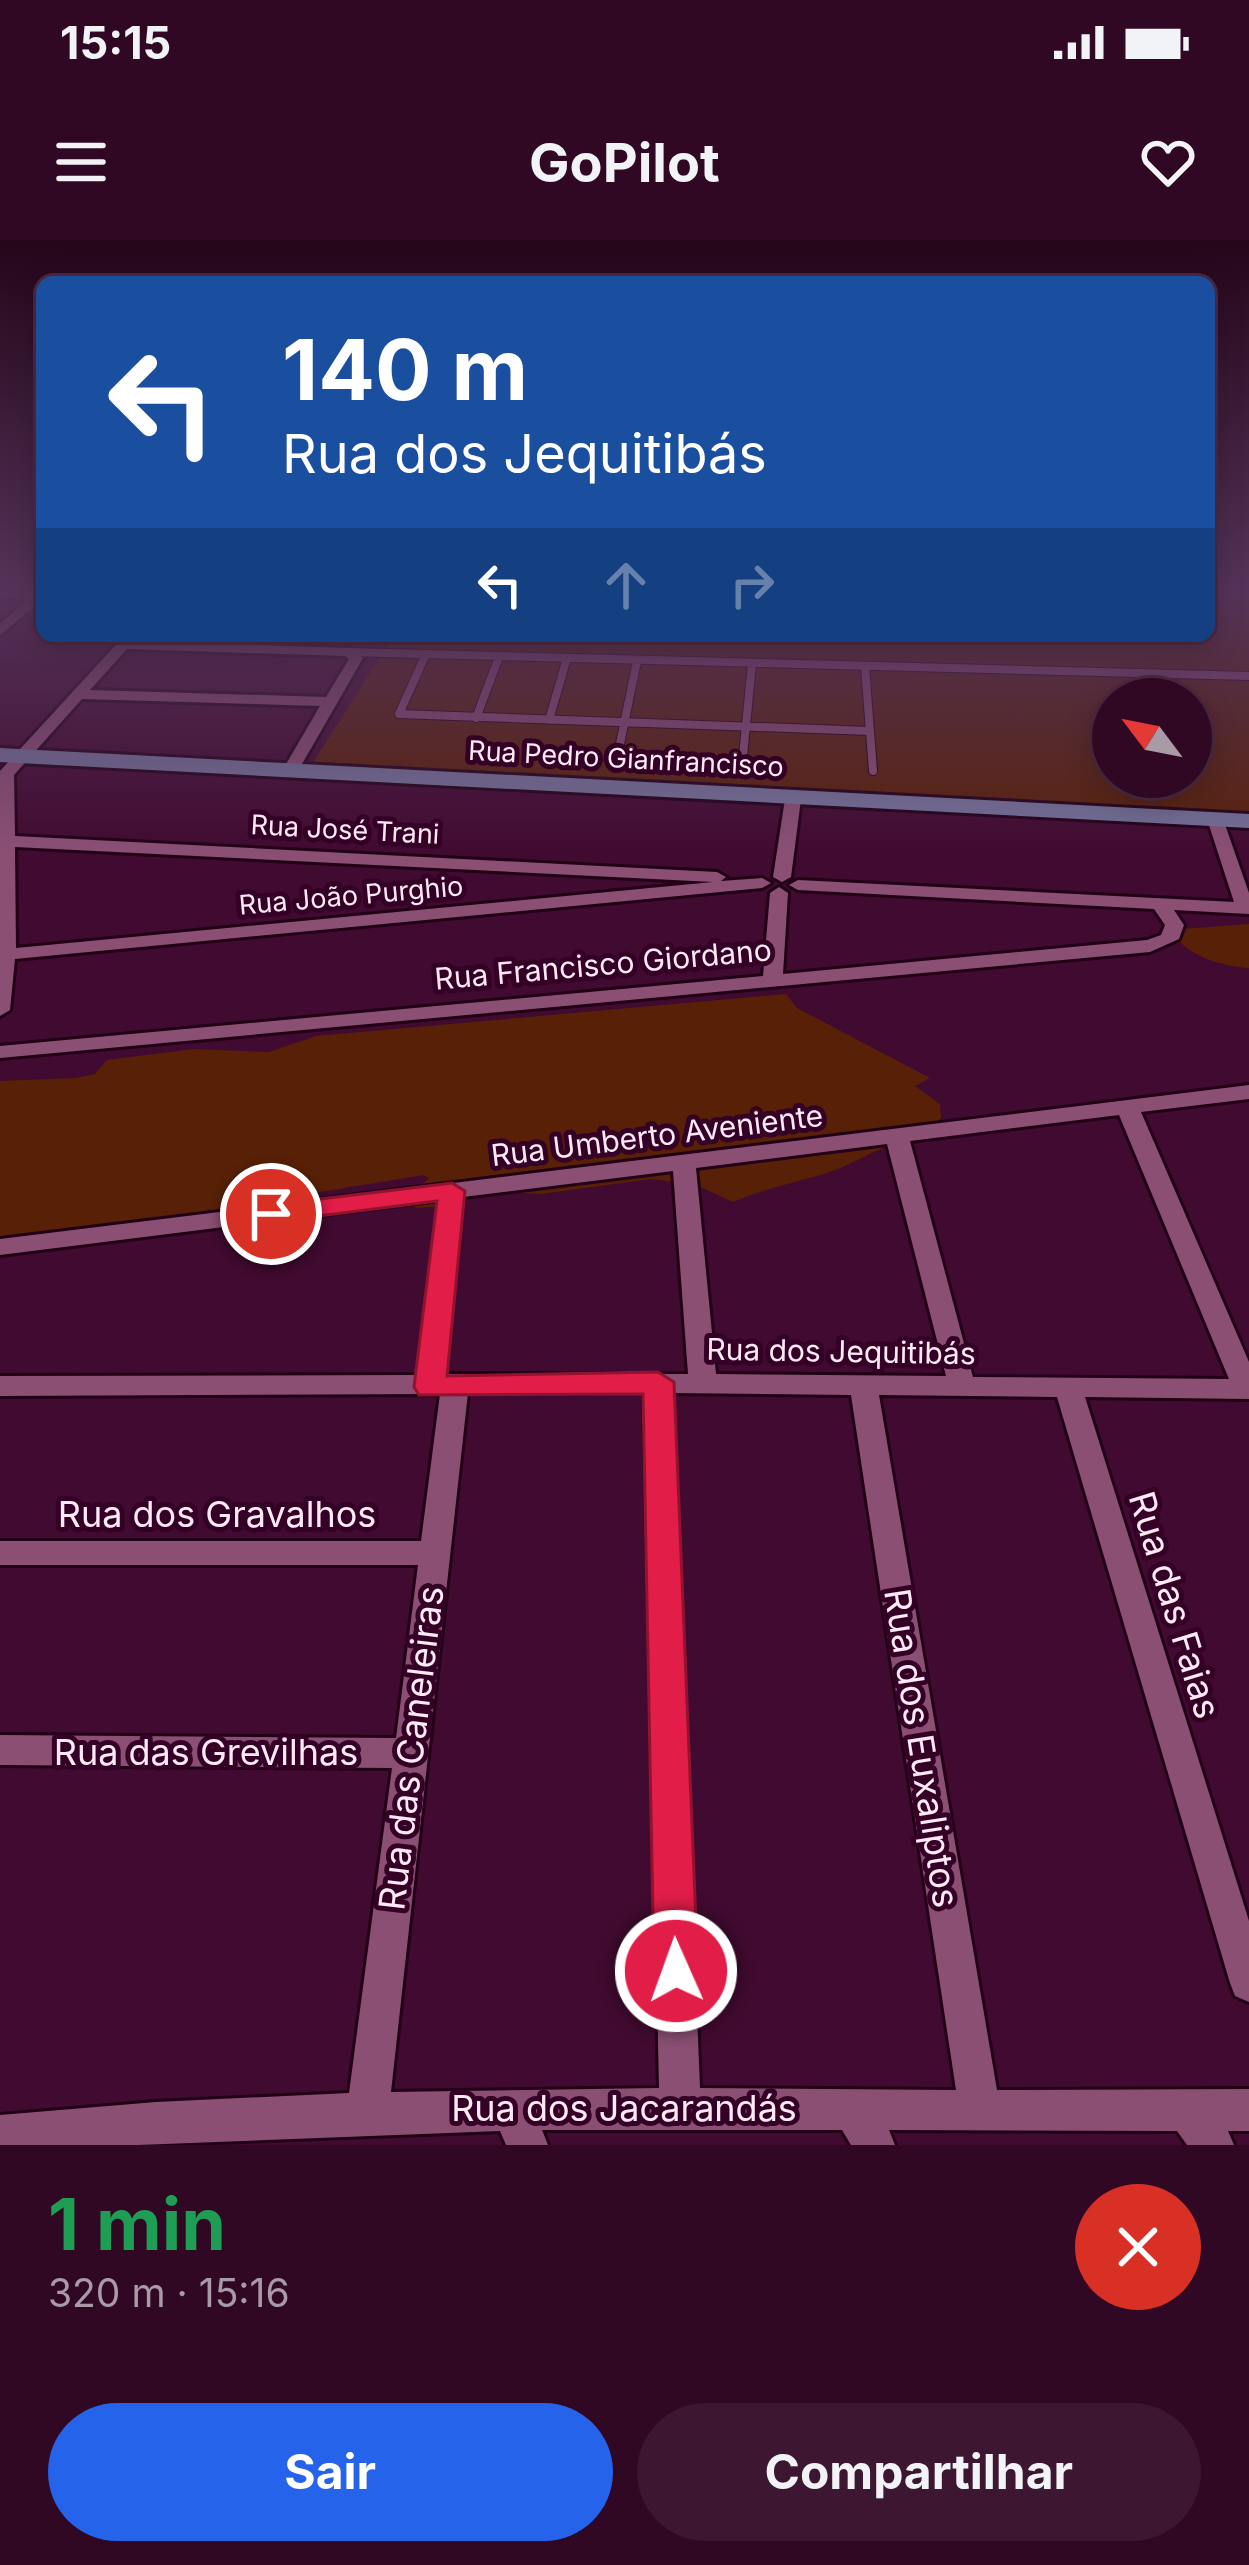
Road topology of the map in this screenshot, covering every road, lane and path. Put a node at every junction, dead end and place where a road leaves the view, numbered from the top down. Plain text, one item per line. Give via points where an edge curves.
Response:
1 (90, 680) edge
2 (343, 680) edge
3 (414, 680) edge
4 (490, 680) edge
5 (561, 680) edge
6 (633, 680) edge
7 (750, 680) edge
8 (866, 680) edge
9 (76, 694) junction
10 (329, 702) junction
11 (476, 718) junction
12 (549, 720) junction
13 (623, 723) junction
14 (745, 727) junction
15 (870, 731) junction
16 (9, 756) edge
17 (742, 766) dead end
18 (615, 768) dead end
19 (290, 771) junction
20 (873, 772) dead end
21 (794, 799) junction
22 (1215, 819) junction
23 (1249, 821) edge
24 (8, 841) junction
25 (680, 875) junction
26 (774, 885) junction
27 (707, 891) junction
28 (1160, 904) junction
29 (1247, 908) edge
30 (3, 955) edge
31 (773, 979) junction
32 (0, 1010) edge
33 (0, 1052) edge
34 (1249, 1092) edge
35 (1127, 1106) junction
36 (897, 1136) junction
37 (684, 1164) junction
38 (452, 1191) junction
39 (0, 1246) edge
40 (658, 1382) junction
41 (703, 1383) junction
42 (0, 1386) edge
43 (442, 1387) junction
44 (864, 1387) junction
45 (1068, 1387) junction
46 (962, 1388) junction
47 (1248, 1389) edge
48 (0, 1553) edge
49 (433, 1553) junction
50 (0, 1750) edge
51 (411, 1753) junction
52 (1249, 1983) edge
53 (680, 2107) junction
54 (368, 2109) junction
55 (853, 2109) junction
56 (980, 2110) junction
57 (1249, 2110) edge
58 (1188, 2111) junction
59 (519, 2127) edge
60 (183, 2131) edge
61 (0, 2136) edge
62 (874, 2145) edge
63 (1213, 2145) edge

1 - 9 street
2 - 10 street
3 - 11 lane via 399,714
4 - 11 lane
5 - 12 lane
6 - 13 lane
7 - 14 lane
8 - 15 lane
9 - 10 street
9 - 16 street
10 - 19 street
11 - 12 lane
12 - 13 lane
13 - 14 lane
13 - 18 lane
14 - 15 lane
14 - 17 lane
15 - 20 lane
16 - 19 street, Rua Pedro Gianfrancisco
16 - 24 street
19 - 21 street, Rua Pedro Gianfrancisco
21 - 22 street, Rua Pedro Gianfrancisco
21 - 26 street
22 - 23 street, Rua Pedro Gianfrancisco
22 - 29 street
24 - 25 street, Rua José Trani
24 - 30 street
25 - 26 street, Rua José Trani
25 - 27 street, Rua José Trani
26 - 27 street, Rua João Purghio
26 - 28 street, Rua José Trani
26 - 31 street
27 - 30 street, Rua João Purghio
28 - 29 street, Rua José Trani
28 - 31 street, Rua Francisco Giordano via 1175,925 1169,939 1150,946
30 - 32 street
31 - 33 street, Rua Francisco Giordano
34 - 35 street, Rua Umberto Aveniente
35 - 36 street, Rua Umberto Aveniente
35 - 47 street
36 - 37 street, Rua Umberto Aveniente
36 - 46 street
37 - 38 street, Rua Umberto Aveniente
37 - 41 street
38 - 39 street, Rua Umberto Aveniente
38 - 43 street, Rua das Caneleiras
40 - 41 street, Rua dos Jequitibás
40 - 43 street, Rua dos Jequitibás
40 - 53 street
41 - 44 street, Rua dos Jequitibás
42 - 43 street, Rua dos Jequitibás
43 - 49 street, Rua das Caneleiras
44 - 46 street, Rua dos Jequitibás
44 - 56 street, Rua dos Euxaliptos
45 - 46 street, Rua dos Jequitibás
45 - 47 street, Rua dos Jequitibás
45 - 52 street, Rua das Faias
48 - 49 street, Rua dos Gravalhos
49 - 51 street, Rua das Caneleiras
50 - 51 street, Rua das Grevilhas
51 - 54 street, Rua das Caneleiras
53 - 55 street, Rua dos Jacarandás
53 - 59 street, Rua dos Jacarandás
54 - 59 street, Rua dos Jacarandás
54 - 60 street, Rua dos Jacarandás
55 - 56 street, Rua dos Jacarandás
55 - 62 street
56 - 58 street, Rua dos Jacarandás
57 - 58 street, Rua dos Jacarandás
58 - 63 street
60 - 61 street, Rua dos Jacarandás

